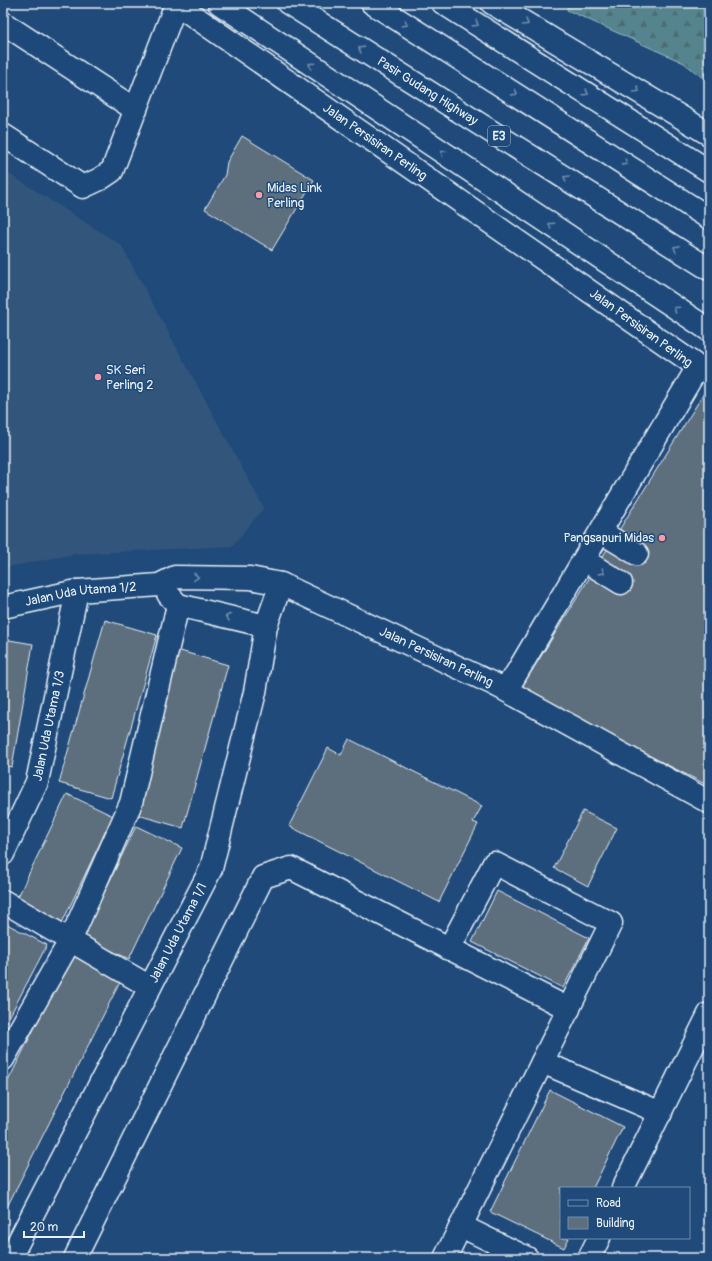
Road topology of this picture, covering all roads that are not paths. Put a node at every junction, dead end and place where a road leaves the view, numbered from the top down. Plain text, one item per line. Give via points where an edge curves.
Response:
1 (175, 3) edge
2 (219, 3) edge
3 (288, 3) edge
4 (372, 3) edge
5 (443, 3) edge
6 (492, 3) edge
7 (3, 23) edge
8 (136, 110) junction
9 (709, 134) edge
10 (3, 135) edge
11 (709, 171) edge
12 (709, 218) edge
13 (709, 268) edge
14 (709, 330) edge
15 (601, 532) junction
16 (637, 554) dead end
17 (584, 560) junction
18 (621, 583) dead end
19 (281, 584) junction
20 (159, 585) junction
21 (77, 591) junction
22 (178, 605) junction
23 (3, 607) edge
24 (266, 626) junction
25 (498, 686) junction
26 (709, 802) edge
27 (3, 854) edge
28 (3, 901) edge
29 (70, 941) junction
30 (448, 949) junction
31 (150, 987) junction
32 (569, 1009) junction
33 (709, 1014) edge
34 (3, 1059) edge
35 (542, 1062) junction
36 (661, 1113) junction
37 (624, 1187) edge
38 (461, 1226) junction
39 (598, 1239) edge
40 (10, 1258) edge
41 (75, 1258) edge
42 (445, 1258) edge
43 (528, 1258) edge
44 (589, 1258) edge

1 - 8 main road
1 - 15 main road, Jalan Persisiran Perling via 694,364 694,375
14 -> 2 main road
13 -> 3 main road, Pasir Gudang Highway / E3
4 -> 12 main road
5 -> 11 main road
6 -> 9 main road
7 - 8 main road
8 - 10 main road via 112,171 83,187
15 - 16 main road
15 - 17 main road, Jalan Persisiran Perling
17 -> 18 main road
17 - 25 main road, Jalan Persisiran Perling via 513,679 506,686
20 -> 19 main road, Jalan Uda Utama 1/2 via 175,577 250,578
19 - 24 main road, Jalan Uda Utama 1/1
19 - 25 main road, Jalan Persisiran Perling
20 - 21 main road, Jalan Uda Utama 1/2
20 - 22 main road
21 - 23 main road, Jalan Uda Utama 1/2
21 - 27 main road, Jalan Uda Utama 1/3 via 37,782
24 -> 22 main road
22 - 29 main road via 131,803
24 - 31 main road, Jalan Uda Utama 1/1 via 255,692 211,869
25 - 26 main road
28 - 29 main road
29 - 31 main road
29 - 34 main road
30 - 32 main road
30 - 32 main road via 494,864 611,923
30 - 41 main road via 291,868 263,877
31 - 40 main road, Jalan Uda Utama 1/1
32 - 35 main road
33 - 36 main road
35 - 36 main road
35 - 38 main road
36 - 37 main road
38 - 42 main road
38 - 43 main road
39 - 44 main road

